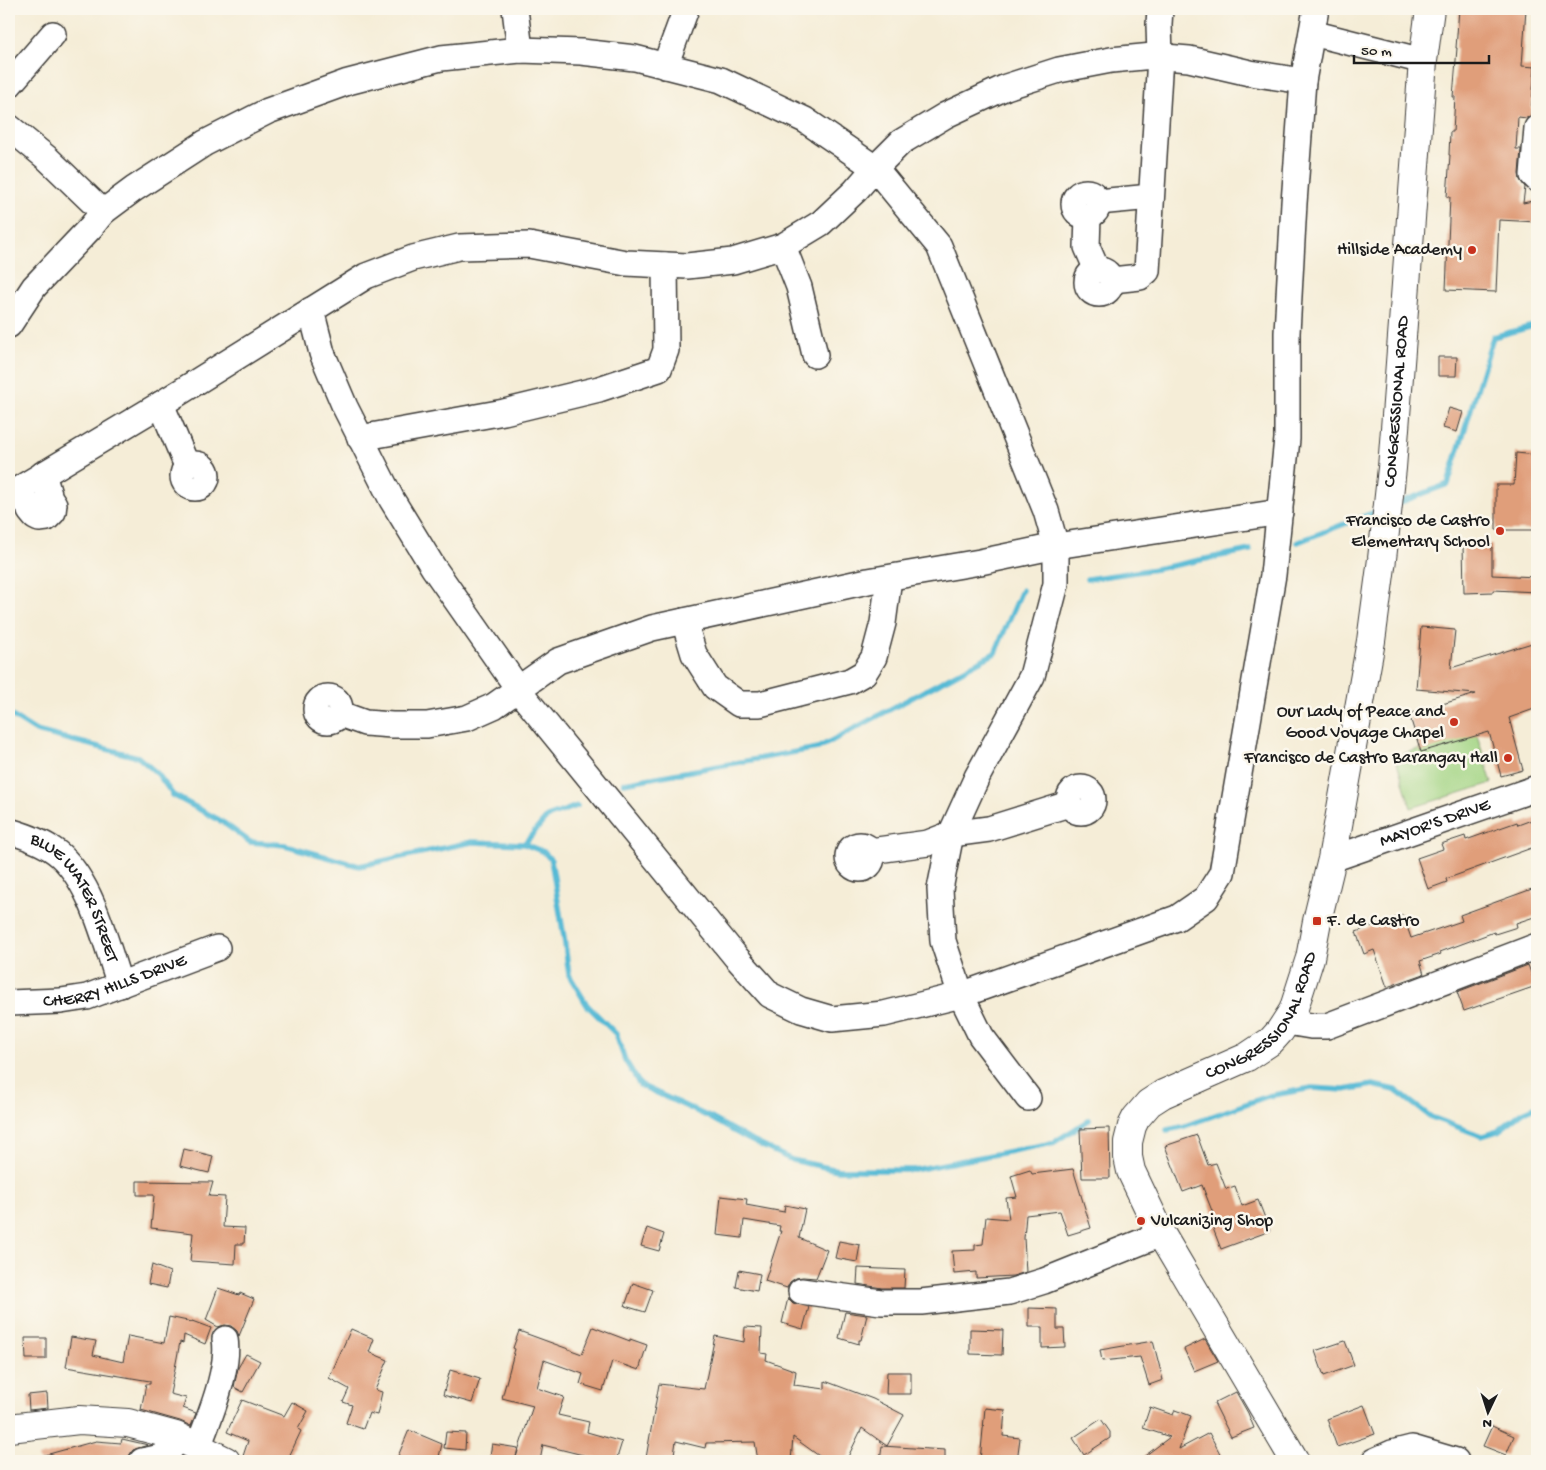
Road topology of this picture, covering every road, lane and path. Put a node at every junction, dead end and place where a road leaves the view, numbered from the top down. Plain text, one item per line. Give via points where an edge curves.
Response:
1 (515, 9) edge
2 (686, 9) edge
3 (1160, 9) edge
4 (1430, 9) edge
5 (1314, 21) edge
6 (53, 34) dead end
7 (520, 50) junction
8 (1160, 57) junction
9 (1423, 61) junction
10 (665, 66) junction
11 (1303, 81) junction
12 (9, 85) edge
13 (9, 127) edge
14 (1537, 128) edge
15 (875, 168) junction
16 (1537, 179) edge
17 (1151, 197) junction
18 (103, 212) junction
19 (783, 246) junction
20 (665, 265) junction
21 (311, 310) junction
22 (9, 325) edge
23 (815, 355) dead end
24 (161, 404) junction
25 (360, 438) junction
26 (187, 466) dead end
27 (43, 474) junction
28 (12, 492) edge
29 (1280, 512) junction
30 (1056, 546) junction
31 (889, 578) junction
32 (684, 621) junction
33 (517, 688) junction
34 (340, 714) dead end
35 (1537, 788) edge
36 (1069, 804) dead end
37 (9, 830) edge
38 (951, 834) junction
39 (870, 851) dead end
40 (1332, 859) junction
41 (1537, 946) edge
42 (217, 948) dead end
43 (120, 985) junction
44 (961, 995) junction
45 (9, 1002) edge
46 (1287, 1022) junction
47 (1028, 1098) dead end
48 (1161, 1234) junction
49 (801, 1291) dead end
50 (224, 1339) dead end
51 (9, 1428) edge
52 (187, 1442) junction
53 (142, 1461) edge
54 (226, 1461) edge
55 (1295, 1461) edge
56 (1374, 1461) edge
57 (1456, 1461) edge

1 - 7 street
2 - 10 street
3 - 8 street
4 - 9 main road, CONGRESSIONAL ROAD
5 - 9 street
5 - 11 street
6 - 12 street
7 - 10 street via 636,58
7 - 18 street via 442,58 348,82 268,111 205,143
8 - 11 street via 1189,59
8 - 15 street via 1076,66 1006,87 946,115 901,142
8 - 17 street
9 - 40 main road, CONGRESSIONAL ROAD via 1384,545 1371,641
10 - 15 street via 720,80 805,120
11 - 29 street via 1287,333 1287,439
13 - 18 street
14 - 16 street via 1533,175
15 - 19 street via 822,223
15 - 30 street via 939,246 1046,511
17 - 17 street via 1147,271 1140,277 1104,275 1087,247 1093,209
18 - 22 street via 34,287
19 - 20 street via 733,261
19 - 23 street via 799,287
20 - 21 street via 626,263 529,245 459,247 414,258 366,276
20 - 25 street via 666,350 659,369 599,389 504,412
21 - 24 street
21 - 25 street via 322,353
24 - 26 street
24 - 27 street
25 - 33 street via 392,500 433,567
27 - 28 street
27 - 28 street via 54,504 48,518 35,517 29,506
29 - 30 street
29 - 44 street via 1273,575 1222,873 1206,898 1177,918
30 - 31 street
30 - 38 street via 1056,584 1032,676 977,777
31 - 32 street
31 - 32 street via 883,623 874,657 864,673 850,682 760,704 739,704 715,687 694,654
32 - 33 street via 652,628 558,661
33 - 34 street via 494,706 467,718 427,725 365,724
33 - 44 street via 770,995 802,1010 832,1018 884,1014
35 - 40 street, MAYOR'S DRIVE
36 - 38 street via 989,829
37 - 43 street, BLUE WATER STREET via 60,855 79,877
38 - 39 street via 928,843
38 - 44 street via 940,889 943,941
40 - 46 main road, CONGRESSIONAL ROAD via 1310,958
41 - 46 street via 1327,1026
42 - 43 street, CHERRY HILLS DRIVE
43 - 45 street, CHERRY HILLS DRIVE via 87,998
44 - 47 street via 981,1036
46 - 48 main road, CONGRESSIONAL ROAD via 1271,1040 1247,1057 1163,1094 1149,1103 1136,1118 1128,1142 1131,1171
48 - 49 street via 1009,1292 922,1302 881,1302
48 - 55 main road, CONGRESSIONAL ROAD
50 - 52 street via 226,1357 223,1372
51 - 52 main road via 79,1420 128,1423
52 - 53 street via 173,1447 161,1457
52 - 54 main road
56 - 57 street via 1412,1448

